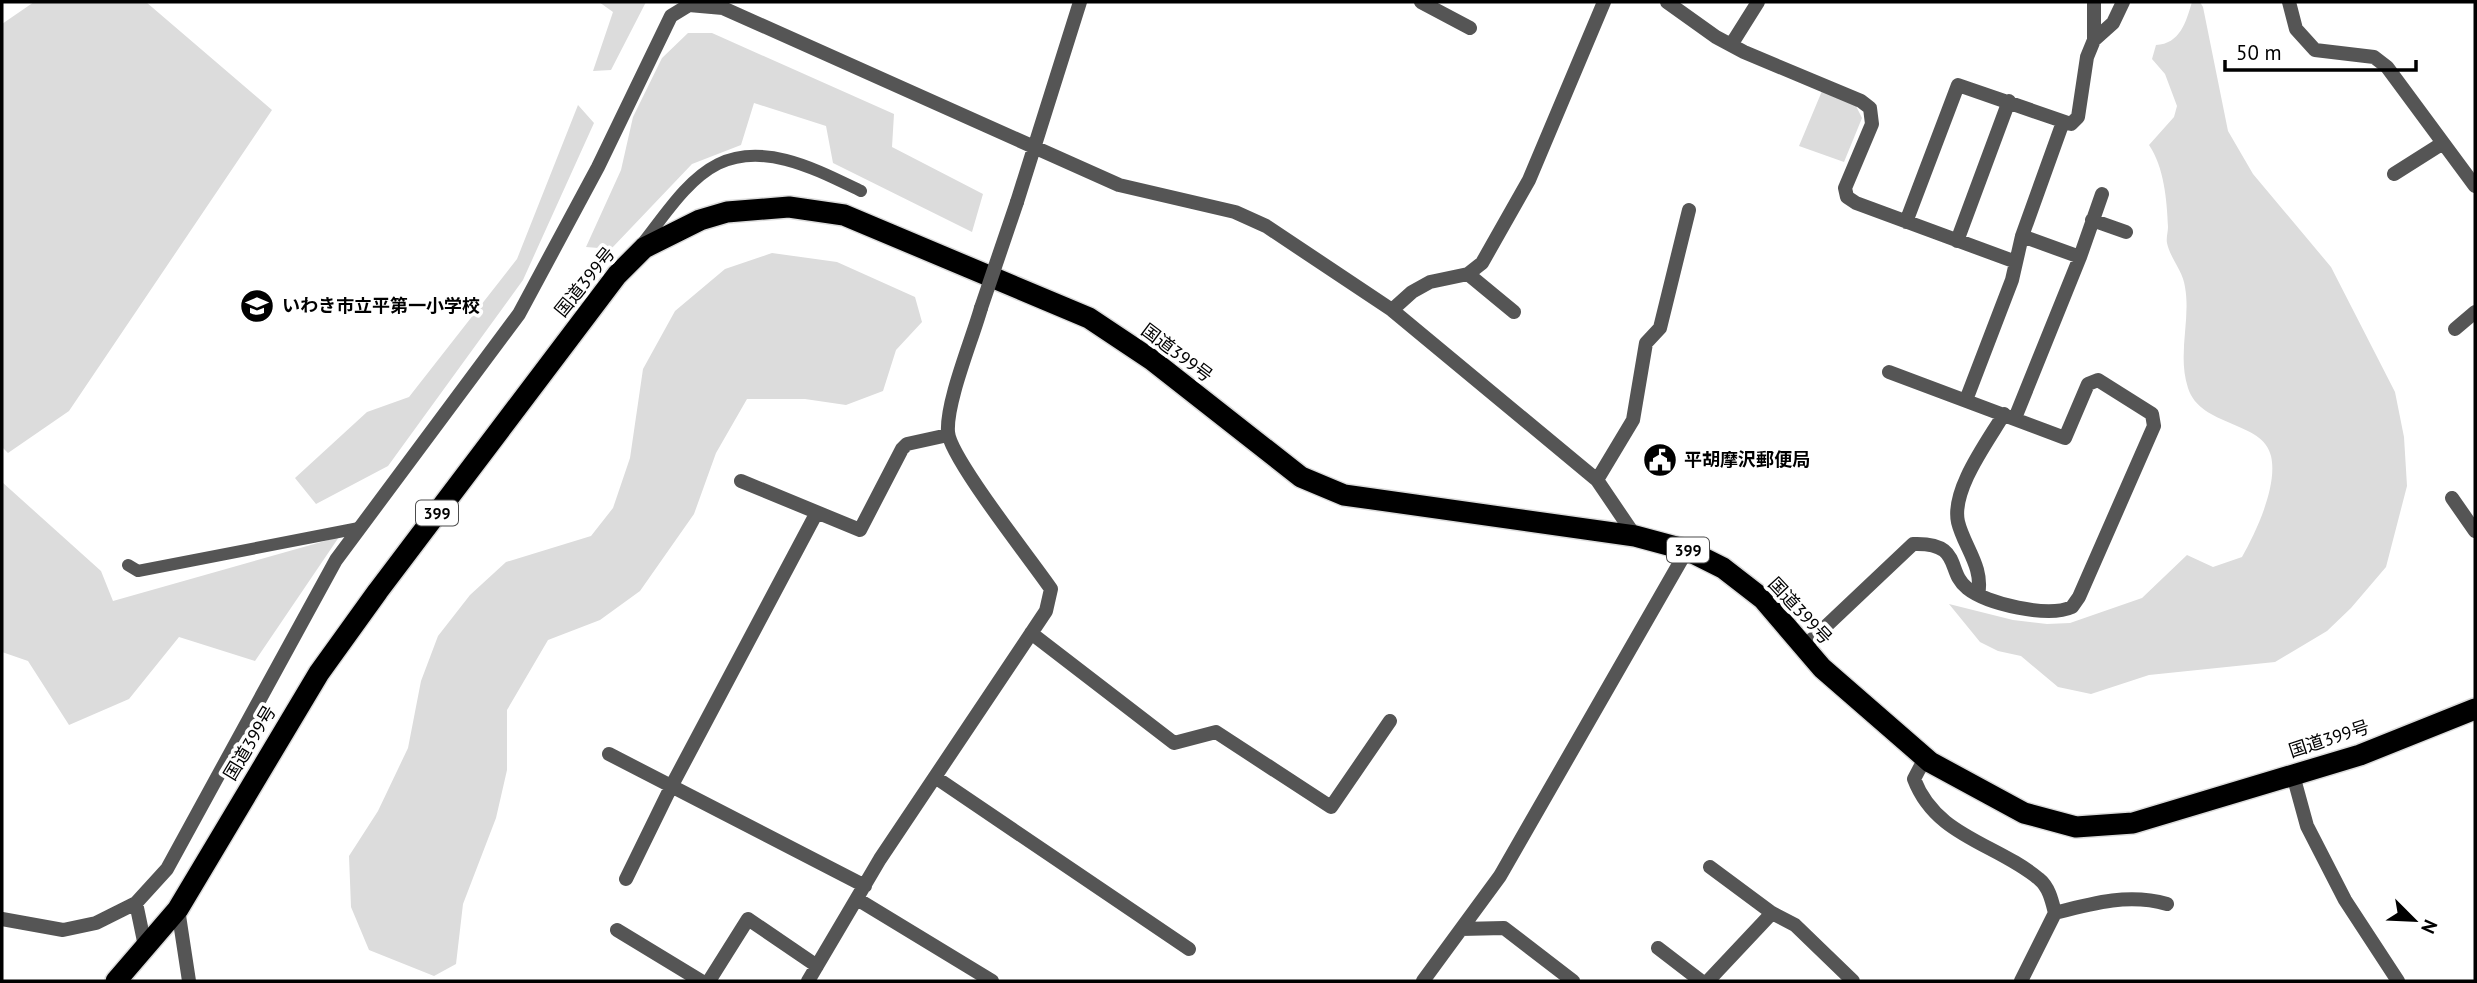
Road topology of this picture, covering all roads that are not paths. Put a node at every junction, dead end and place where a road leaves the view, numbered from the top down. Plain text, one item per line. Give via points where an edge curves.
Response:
1 (1080, 2) edge
2 (1421, 2) edge
3 (1604, 2) edge
4 (1667, 2) edge
5 (1758, 2) edge
6 (2094, 2) edge
7 (2123, 2) edge
8 (2289, 2) edge
9 (716, 5) edge
10 (1470, 28) dead end
11 (2094, 40) junction
12 (1731, 45) junction
13 (2009, 102) junction
14 (2063, 122) junction
15 (2443, 143) junction
16 (1033, 149) junction
17 (2394, 173) dead end
18 (2475, 186) edge
19 (861, 191) dead end
20 (2102, 194) dead end
21 (1689, 210) dead end
22 (2092, 220) junction
23 (1906, 222) junction
24 (2126, 232) dead end
25 (2022, 236) junction
26 (1957, 241) junction
27 (2080, 257) junction
28 (2016, 262) junction
29 (1468, 274) junction
30 (617, 275) junction
31 (1392, 310) junction
32 (1514, 312) dead end
33 (2475, 312) edge
34 (2455, 329) dead end
35 (1889, 372) dead end
36 (1965, 400) junction
37 (2009, 416) junction
38 (948, 435) junction
39 (1597, 480) junction
40 (741, 481) dead end
41 (2452, 498) dead end
42 (816, 514) junction
43 (359, 528) junction
44 (2475, 531) edge
45 (1635, 536) junction
46 (1687, 550) junction
47 (128, 565) dead end
48 (1978, 595) junction
49 (1031, 632) junction
50 (1804, 647) junction
51 (2475, 709) edge
52 (1390, 721) dead end
53 (609, 754) dead end
54 (1925, 758) junction
55 (2293, 775) junction
56 (935, 776) junction
57 (670, 787) junction
58 (1710, 867) dead end
59 (626, 879) dead end
60 (865, 886) junction
61 (856, 899) junction
62 (136, 903) junction
63 (2167, 904) dead end
64 (178, 909) junction
65 (1772, 913) junction
66 (2055, 913) junction
67 (2, 919) edge
68 (1461, 929) junction
69 (617, 930) dead end
70 (145, 946) junction
71 (1658, 948) dead end
72 (1189, 949) dead end
73 (817, 966) junction
74 (116, 981) edge
75 (189, 981) edge
76 (701, 981) edge
77 (709, 981) edge
78 (808, 981) edge
79 (992, 981) edge
80 (1423, 981) edge
81 (1573, 981) edge
82 (1702, 981) edge
83 (1707, 981) edge
84 (1853, 981) edge
85 (2021, 981) edge
86 (2398, 981) edge

1 - 16 street
2 - 10 street
3 - 29 street via 1529,180 1482,263
4 - 12 street
5 - 12 street
6 - 11 street
7 - 11 street via 2113,23
8 - 15 street via 2297,29 2315,50 2374,57 2387,67
9 - 16 street
9 - 43 street via 689,5 671,16 598,167 519,314
11 - 14 street via 2078,117 2071,124
12 - 23 street via 1870,108 1872,124 1845,188 1847,197
13 - 14 street
13 - 23 street via 1958,85
13 - 26 street
14 - 25 street
15 - 17 street
15 - 18 street
16 - 31 street via 1119,185 1235,212
16 - 38 street, bridge via 981,308 950,413
19 - 30 lane via 788,160 755,155 719,164 685,190
20 - 22 street
21 - 39 street via 1660,328 1646,343 1633,420
22 - 24 street
22 - 27 street
23 - 26 street
25 - 27 street
25 - 28 street
26 - 28 street
27 - 37 street
28 - 36 street
29 - 31 street via 1430,282
29 - 32 street
30 - 45 highway, 国道399号 / 399 via 645,248 700,220 727,212 789,207 844,215 1089,318 1152,360 1301,477 1344,495
30 - 64 highway, 国道399号 / 399 via 319,673
31 - 39 street
33 - 34 street
35 - 36 street
36 - 37 street
37 - 48 street via 1959,492 1958,521 1978,572
37 - 48 street via 2065,438 2093,379 2155,420 2072,607 2035,610
38 - 42 street via 902,449 860,530
38 - 49 street via 964,466 1051,589 1046,611
39 - 45 street
40 - 42 street
41 - 44 street
42 - 57 street
43 - 47 lane via 138,571
43 - 62 street via 336,560 167,869
45 - 46 highway, 国道399号 / 399
46 - 50 highway, 国道399号 / 399 via 1723,569 1763,599
46 - 68 street via 1500,876
48 - 50 street via 1964,586 1947,553 1913,544
49 - 52 street via 1174,743 1216,732 1331,807
49 - 56 street
50 - 54 highway, 国道399号 / 399 via 1849,694
51 - 55 highway, 国道399号 / 399 via 2360,755
53 - 57 street
54 - 55 highway, 国道399号 / 399 via 2024,813 2076,827 2133,823
54 - 66 street via 1914,779 1922,799 1950,826 2040,880
55 - 86 street via 2306,826 2345,900
56 - 60 street
56 - 72 street
57 - 59 street
57 - 60 street
58 - 65 street
60 - 61 street
61 - 73 street
61 - 79 street
62 - 67 street via 96,923 63,930
62 - 70 street
63 - 66 street via 2145,898 2100,901
64 - 70 highway, 国道399号 / 399
64 - 75 street
65 - 83 street
65 - 84 street via 1795,925
66 - 85 street
68 - 80 street
68 - 81 street via 1504,928
69 - 76 street
70 - 74 highway, 国道399号 / 399
71 - 82 street
73 - 77 street via 748,919
73 - 78 street

